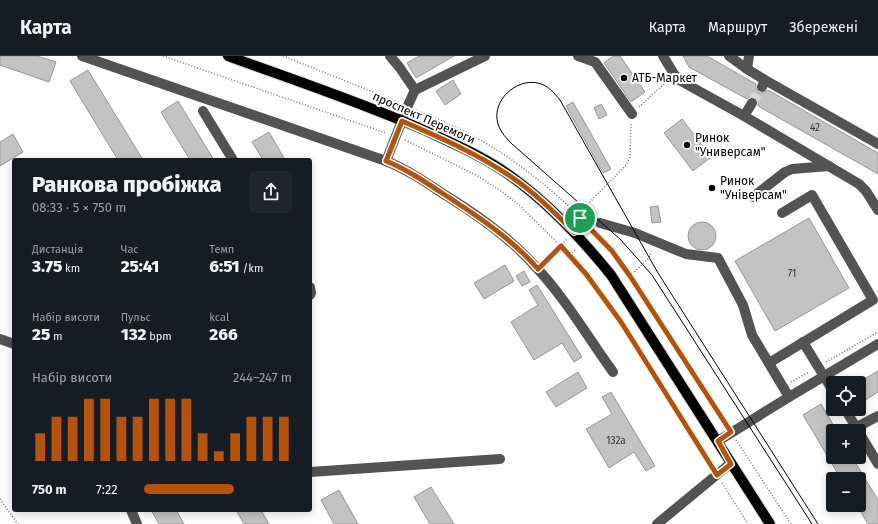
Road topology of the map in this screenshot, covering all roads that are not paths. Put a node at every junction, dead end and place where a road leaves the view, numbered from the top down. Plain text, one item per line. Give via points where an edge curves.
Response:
1 (82, 56) edge
2 (228, 56) edge
3 (390, 56) edge
4 (485, 56) edge
5 (578, 56) edge
6 (663, 56) edge
7 (729, 56) edge
8 (749, 56) edge
9 (747, 69) junction
10 (415, 90) junction
11 (752, 103) tunnel mouth
12 (203, 111) dead end
13 (632, 114) road end
14 (744, 116) junction
15 (402, 121) junction
16 (878, 144) edge
17 (232, 158) edge
18 (386, 161) junction
19 (829, 166) junction
20 (753, 197) dead end
21 (878, 210) edge
22 (782, 213) dead end
23 (600, 223) dead end
24 (0, 339) edge
25 (803, 342) junction
26 (12, 343) edge
27 (878, 344) edge
28 (769, 363) junction
29 (613, 372) dead end
30 (824, 376) junction
31 (826, 379) edge
32 (789, 397) junction
33 (878, 416) edge
34 (863, 424) edge
35 (718, 441) junction
36 (866, 443) edge
37 (500, 459) dead end
38 (731, 464) junction
39 (878, 464) edge
40 (312, 472) edge
41 (132, 512) edge
42 (137, 524) edge
43 (657, 524) edge
44 (770, 524) edge

1 - 18 street
2 - 15 main road, проспект Перемоги
3 - 10 street
4 - 10 street
5 - 13 street via 594,62
6 - 14 street via 674,74 687,86
7 - 9 street
8 - 9 street
9 - 16 street via 763,83
10 - 15 street
11 - 14 street
12 - 17 street
14 - 19 street
15 - 18 street
15 - 35 main road, проспект Перемоги via 471,152 511,177 536,196 574,232 623,292
18 - 29 street via 413,174 475,213 502,235 538,269
19 - 20 street via 792,169
19 - 21 street via 859,184
22 - 25 street via 812,195 873,300
23 - 28 street via 686,254 718,258 744,305 752,335
24 - 26 street
25 - 28 street
25 - 30 street
27 - 30 street
28 - 32 street
30 - 31 street
30 - 32 street
32 - 35 street
33 - 34 street
35 - 38 main road, проспект Перемоги
36 - 39 street
37 - 40 street
38 - 43 street
38 - 44 main road, проспект Перемоги
41 - 42 street

